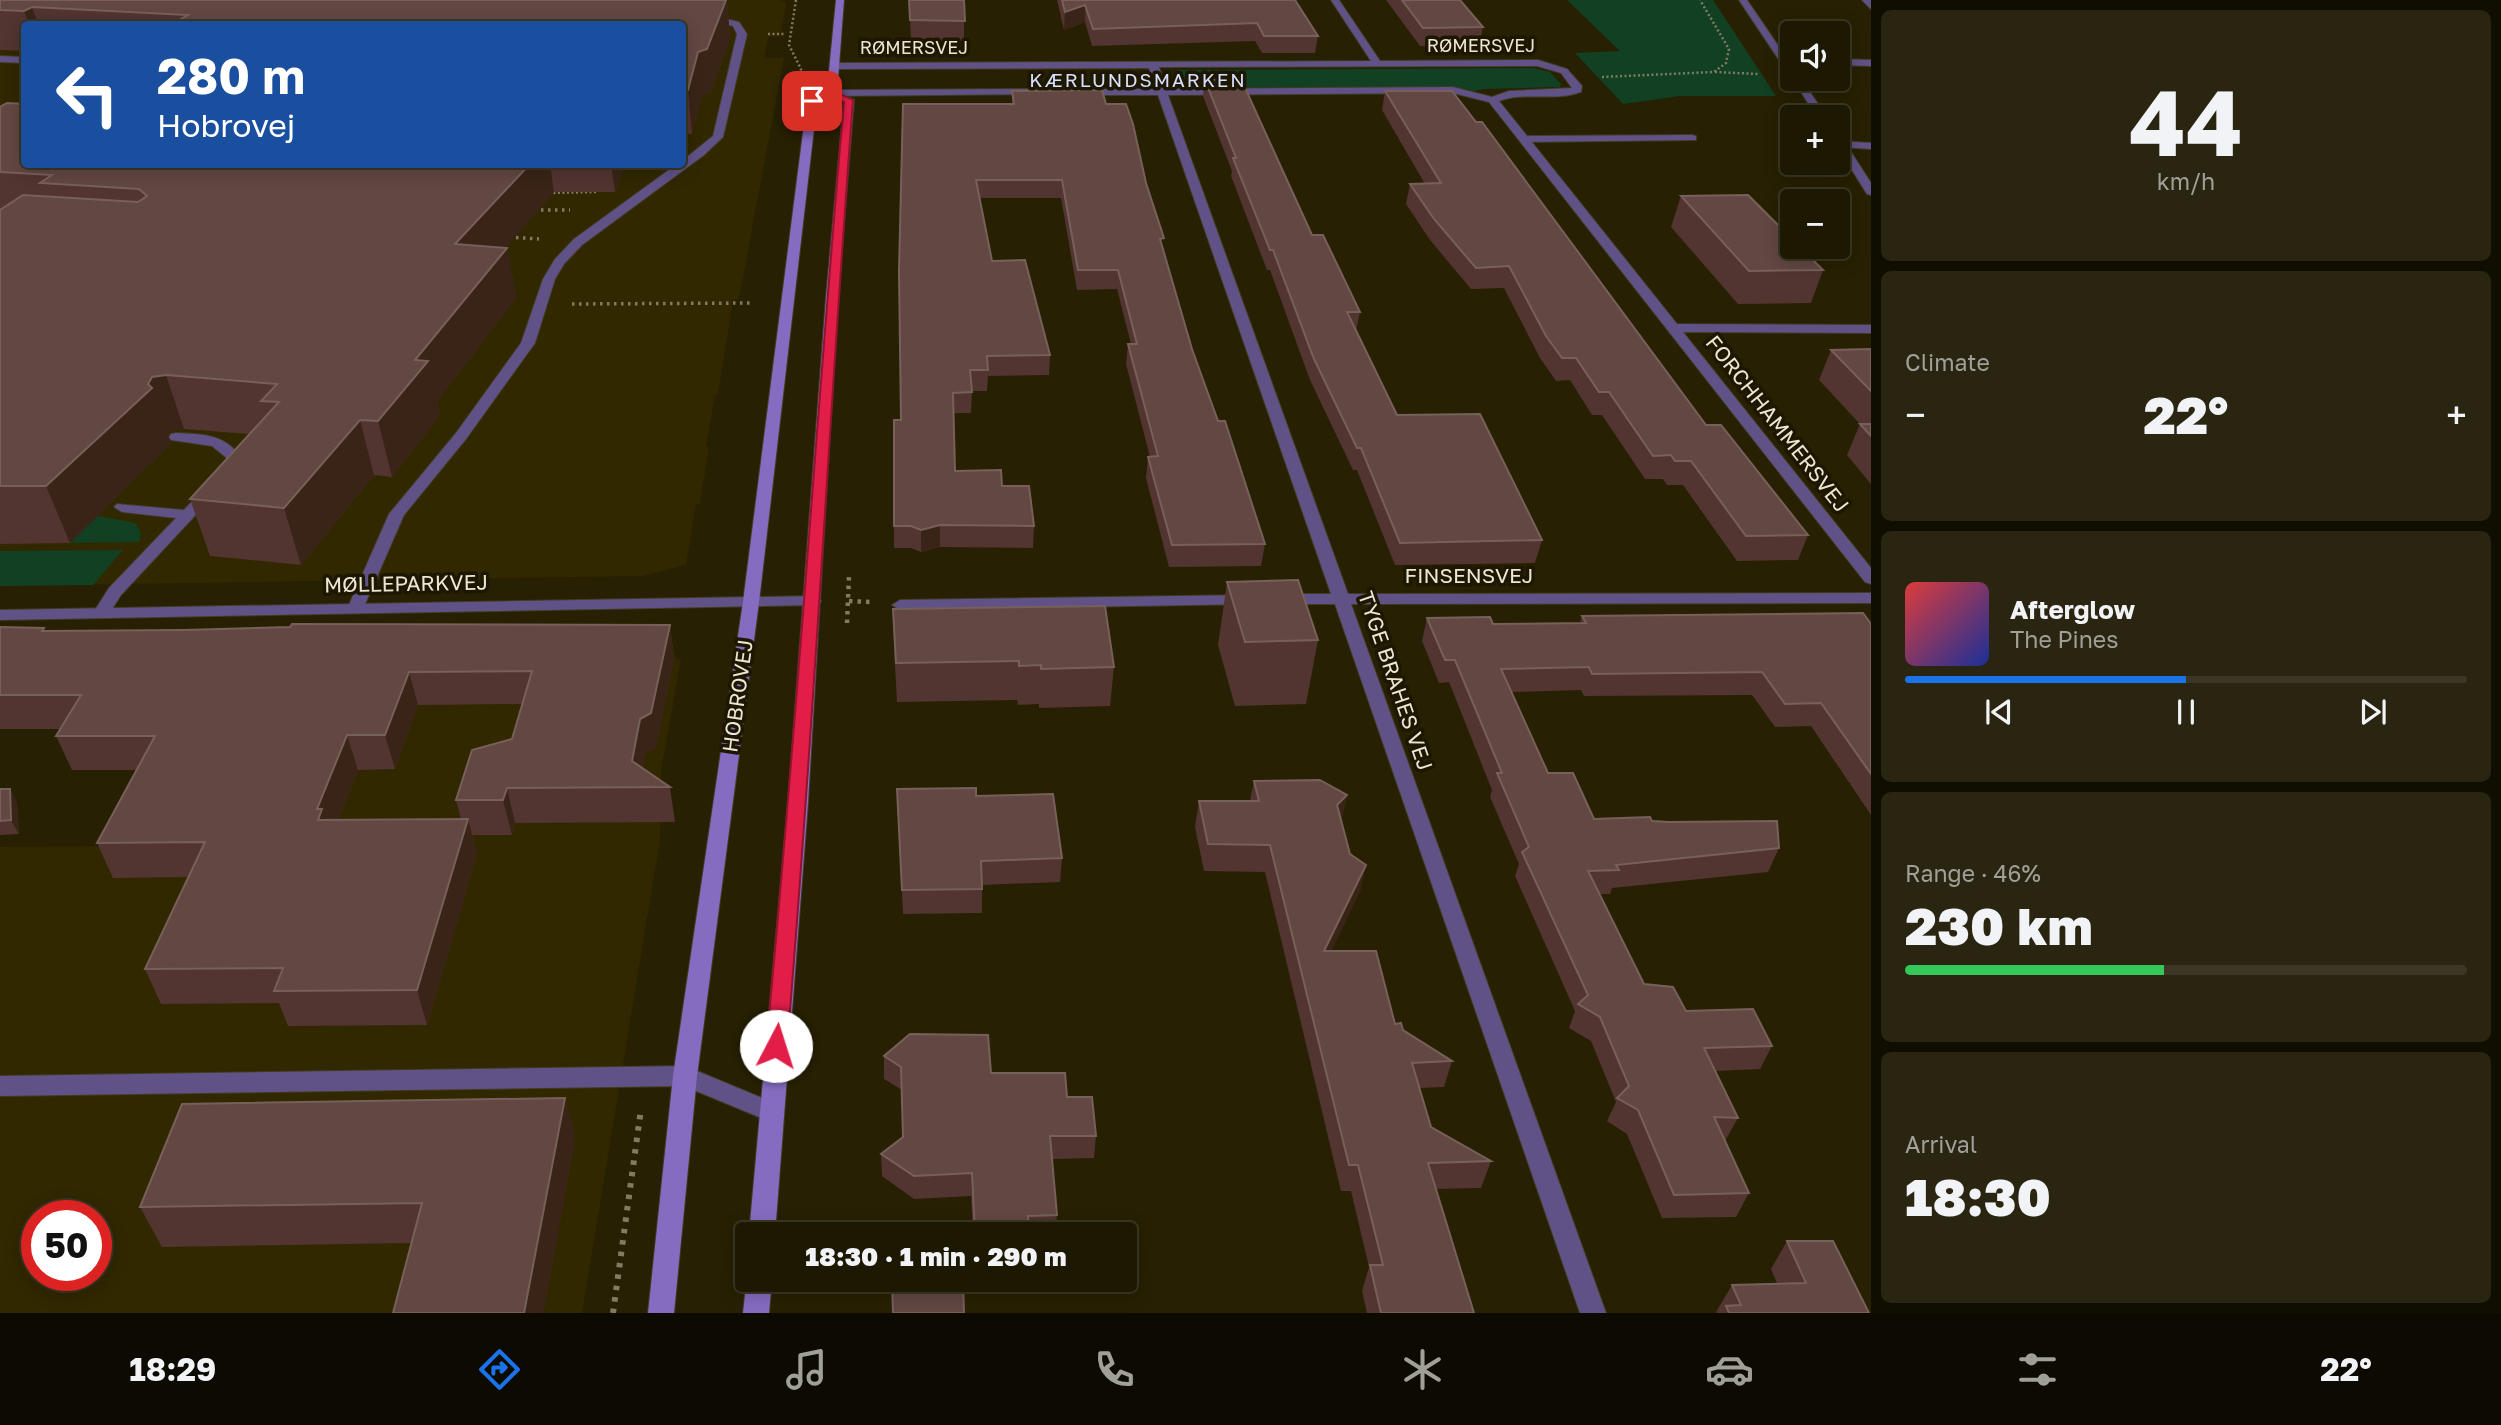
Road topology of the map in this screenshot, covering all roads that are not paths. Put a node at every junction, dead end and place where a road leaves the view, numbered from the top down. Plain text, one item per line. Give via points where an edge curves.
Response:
1 (698, 0) edge
2 (840, 0) edge
3 (1335, 0) edge
4 (1743, 0) edge
5 (1866, 0) edge
6 (1871, 6) edge
7 (702, 27) edge
8 (742, 34) junction
9 (1780, 50) edge
10 (0, 59) edge
11 (21, 60) edge
12 (1850, 62) edge
13 (1871, 63) edge
14 (1377, 64) junction
15 (1153, 65) junction
16 (835, 66) junction
17 (1039, 92) edge
18 (1066, 92) edge
19 (1163, 92) junction
20 (832, 93) junction
21 (1493, 100) junction
22 (1692, 138) dead end
23 (1525, 139) junction
24 (1850, 143) edge
25 (1871, 146) edge
26 (686, 151) edge
27 (700, 153) junction
28 (1850, 159) edge
29 (686, 163) edge
30 (679, 168) edge
31 (1871, 192) edge
32 (1676, 328) junction
33 (1871, 328) edge
34 (176, 437) dead end
35 (122, 507) dead end
36 (188, 515) junction
37 (1871, 579) edge
38 (1342, 598) junction
39 (1871, 598) edge
40 (813, 601) junction
41 (751, 602) junction
42 (900, 604) dead end
43 (356, 607) junction
44 (101, 613) junction
45 (0, 615) edge
46 (685, 1076) junction
47 (0, 1086) edge
48 (771, 1112) junction
49 (763, 1222) edge
50 (758, 1292) edge
51 (661, 1313) edge
52 (756, 1313) edge
53 (1593, 1313) edge

1 - 8 street via 690,11 693,14 736,24
2 - 16 main road
3 - 14 street
4 - 9 street
5 - 6 street
7 - 8 street
8 - 27 street via 718,137
10 - 11 street
12 - 13 street
14 - 15 street, RØMERSVEJ
14 - 21 street, RØMERSVEJ via 1538,63 1554,66 1577,86 1569,93 1509,94
15 - 16 street, RØMERSVEJ
15 - 19 street, TYGE BRAHES VEJ
16 - 20 main road
17 - 20 street
18 - 19 street
19 - 21 street via 1452,90
19 - 38 street, TYGE BRAHES VEJ
20 - 40 main road via 849,100
20 - 41 main road, HOBROVEJ via 812,101
21 - 23 street, FORCHHAMMERSVEJ
22 - 23 street
23 - 32 street, FORCHHAMMERSVEJ
24 - 25 street
26 - 27 street
27 - 29 street
28 - 31 street
30 - 43 street via 578,242 559,262 528,343 397,514
32 - 33 street, FORCHHAMMERSVEJ
32 - 37 street, FORCHHAMMERSVEJ
34 - 36 street via 218,442 235,458
35 - 36 street
36 - 44 street
38 - 39 street, FINSENSVEJ
38 - 42 street, FINSENSVEJ
38 - 53 street, TYGE BRAHES VEJ
40 - 41 street, MØLLEPARKVEJ
40 - 48 main road
41 - 43 street, MØLLEPARKVEJ
41 - 46 main road, HOBROVEJ
43 - 44 street, MØLLEPARKVEJ
44 - 45 street, MØLLEPARKVEJ
46 - 47 street
46 - 48 street
46 - 51 main road, HOBROVEJ
48 - 49 main road
50 - 52 main road

